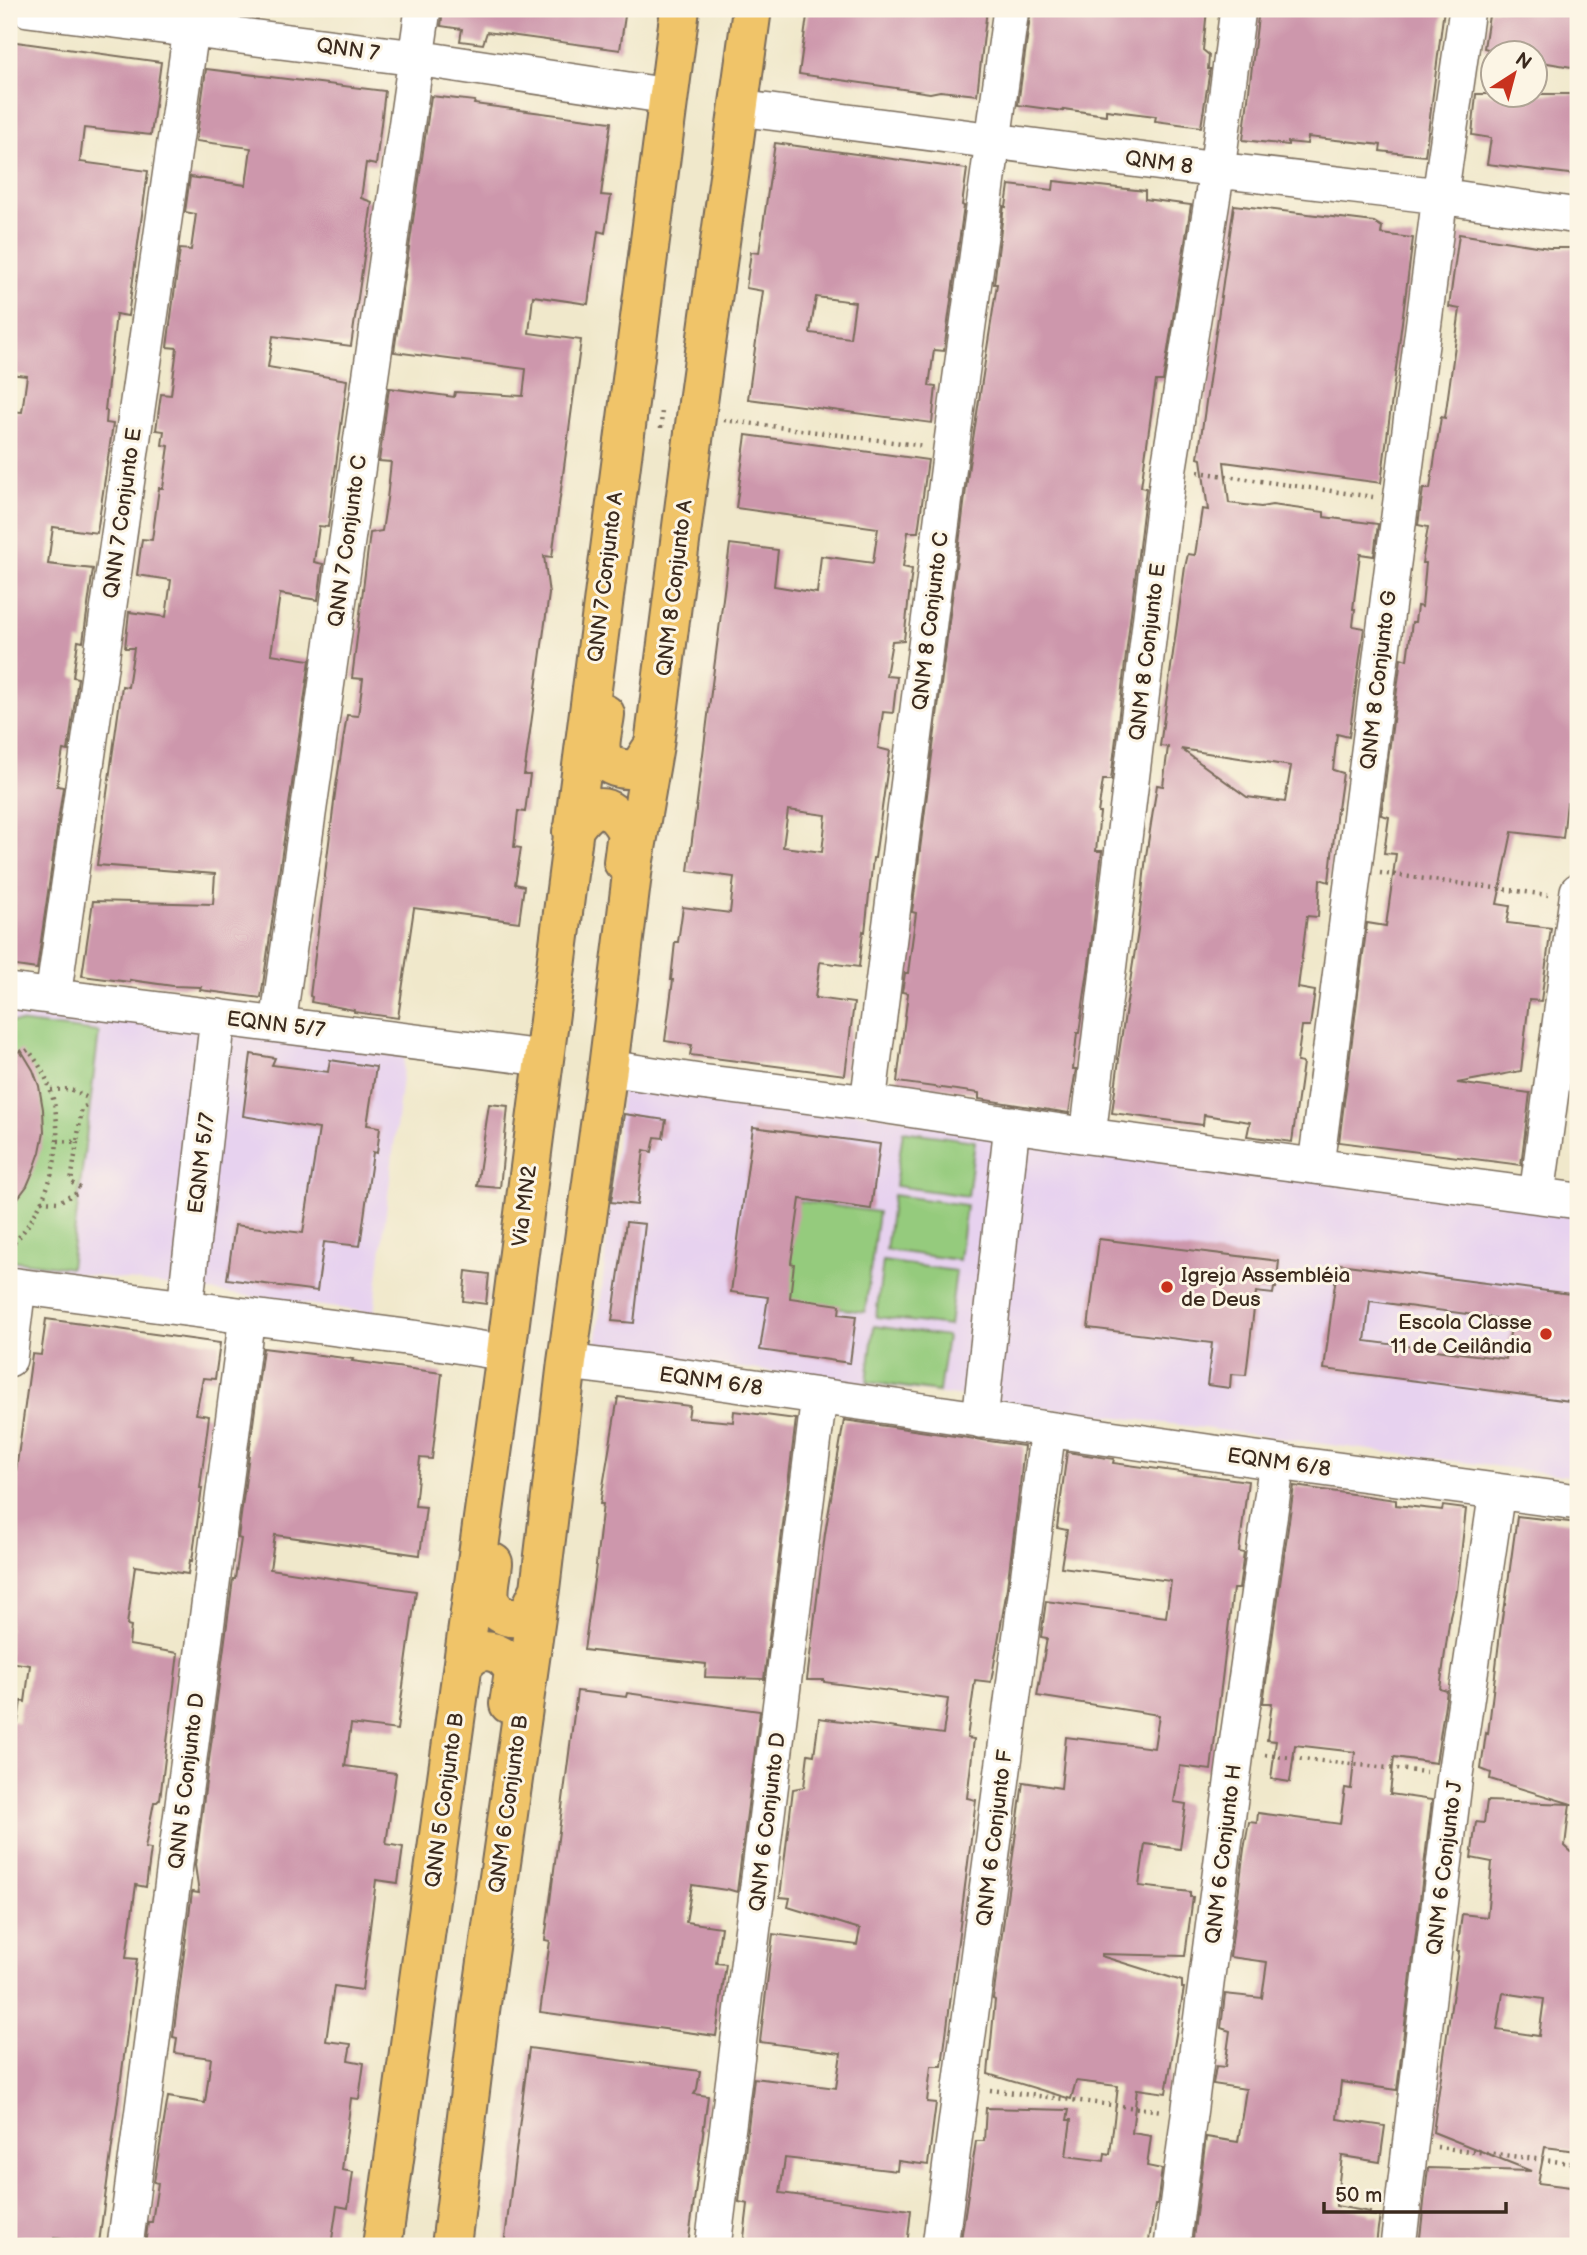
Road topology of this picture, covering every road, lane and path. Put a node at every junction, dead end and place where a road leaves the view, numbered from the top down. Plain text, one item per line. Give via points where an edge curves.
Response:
1 (28, 9) edge
2 (423, 9) edge
3 (680, 9) edge
4 (752, 9) edge
5 (1011, 9) edge
6 (1238, 9) edge
7 (1467, 9) edge
8 (192, 19) edge
9 (416, 58) junction
10 (668, 96) junction
11 (739, 108) junction
12 (993, 140) junction
13 (1217, 170) junction
14 (1440, 196) junction
15 (1578, 216) edge
16 (696, 417) junction
17 (624, 434) junction
18 (951, 450) junction
19 (1169, 467) junction
20 (1400, 502) junction
21 (654, 745) junction
22 (572, 832) junction
23 (1355, 870) junction
24 (1578, 895) edge
25 (9, 991) edge
26 (53, 997) junction
27 (218, 1017) junction
28 (278, 1024) junction
29 (542, 1059) junction
30 (9, 1063) edge
31 (606, 1079) junction
32 (51, 1090) junction
33 (868, 1103) junction
34 (1012, 1124) junction
35 (1088, 1136) junction
36 (58, 1141) junction
37 (77, 1142) junction
38 (1316, 1165) junction
39 (1537, 1195) junction
40 (41, 1201) junction
41 (1578, 1201) edge
42 (9, 1248) edge
43 (13, 1286) edge
44 (185, 1308) junction
45 (247, 1316) junction
46 (507, 1339) junction
47 (9, 1359) edge
48 (567, 1362) junction
49 (819, 1397) junction
50 (980, 1420) junction
51 (1048, 1429) junction
52 (1278, 1462) junction
53 (1497, 1491) junction
54 (1578, 1502) edge
55 (540, 1589) junction
56 (463, 1667) junction
57 (1236, 1752) junction
58 (1455, 1775) junction
59 (488, 1949) junction
60 (962, 2087) junction
61 (1189, 2114) junction
62 (1411, 2144) junction
63 (1578, 2164) edge
64 (125, 2246) edge
65 (382, 2246) edge
66 (451, 2246) edge
67 (713, 2246) edge
68 (940, 2246) edge
69 (1172, 2246) edge
70 (1398, 2246) edge

1 - 8 street, QNN 7
2 - 9 street, QNN 7 Conjunto C
3 - 10 main road, QNN 7 Conjunto A
4 - 11 main road, QNM 8 Conjunto A
5 - 12 street, QNM 8 Conjunto C
6 - 13 street, QNM 8 Conjunto E
7 - 14 street, QNM 8 Conjunto G
8 - 9 street, QNN 7
8 - 26 street, QNN 7 Conjunto E
9 - 10 street, QNN 7
9 - 28 street, QNN 7 Conjunto C
10 - 17 main road, QNN 7 Conjunto A
11 - 12 street, QNM 8
11 - 16 main road, QNM 8 Conjunto A
12 - 13 street, QNM 8
12 - 18 street, QNM 8 Conjunto C
13 - 14 street, QNM 8
13 - 19 street, QNM 8 Conjunto E
14 - 15 street, QNM 8
14 - 20 street, QNM 8 Conjunto G
16 - 18 path
16 - 21 main road, QNM 8 Conjunto A
17 - 21 main road via 625,556 601,751 608,763 626,771 639,768
17 - 22 main road, QNN 7 Conjunto A
18 - 33 street, QNM 8 Conjunto C
19 - 20 path
19 - 35 street, QNM 8 Conjunto E
20 - 23 street, QNM 8 Conjunto G
21 - 31 main road, QNM 8 Conjunto A via 633,866
22 - 29 main road, QNN 7 Conjunto A
22 - 31 main road via 583,815 600,809 615,813 627,832 601,1007
23 - 24 path
23 - 38 street, QNM 8 Conjunto G
24 - 39 street
25 - 26 street, EQNN 5/7
26 - 27 street, EQNN 5/7
27 - 28 street, EQNN 5/7
27 - 44 street, EQNM 5/7
28 - 29 street, EQNN 5/7
29 - 46 main road, Via MN2
30 - 32 path via 28,1050
31 - 33 street via 700,1082
31 - 48 main road
32 - 36 path
32 - 37 path via 70,1089 90,1102 82,1108
33 - 34 street
34 - 35 street
34 - 50 street
35 - 38 street
36 - 37 path
36 - 40 path
37 - 40 path via 71,1182 80,1190 58,1202
38 - 39 street
39 - 41 street
40 - 42 path
43 - 44 street
43 - 47 street
44 - 45 street
45 - 46 street via 413,1338
45 - 64 street, QNN 5 Conjunto D
46 - 55 main road via 513,1421 490,1600 500,1614 516,1617 526,1614
46 - 56 main road, QNN 5 Conjunto B
48 - 49 street, EQNM 6/8
48 - 55 main road, QNM 6 Conjunto B
49 - 50 street, EQNM 6/8
49 - 67 street, QNM 6 Conjunto D
50 - 51 street, EQNM 6/8
51 - 52 street, EQNM 6/8
51 - 60 street, QNM 6 Conjunto F
52 - 53 street, EQNM 6/8
52 - 57 street, QNM 6 Conjunto H
53 - 54 street, EQNM 6/8
53 - 58 street, QNM 6 Conjunto J
55 - 59 main road, QNM 6 Conjunto B
56 - 59 main road via 468,1658 489,1651 505,1658 514,1672 487,1845
56 - 65 main road, QNN 5 Conjunto B
57 - 58 path
57 - 61 street, QNM 6 Conjunto H
58 - 62 street, QNM 6 Conjunto J
59 - 66 main road, QNM 6 Conjunto B
60 - 61 path
60 - 68 street, QNM 6 Conjunto F
61 - 69 street, QNM 6 Conjunto H
62 - 63 path
62 - 70 street, QNM 6 Conjunto J

